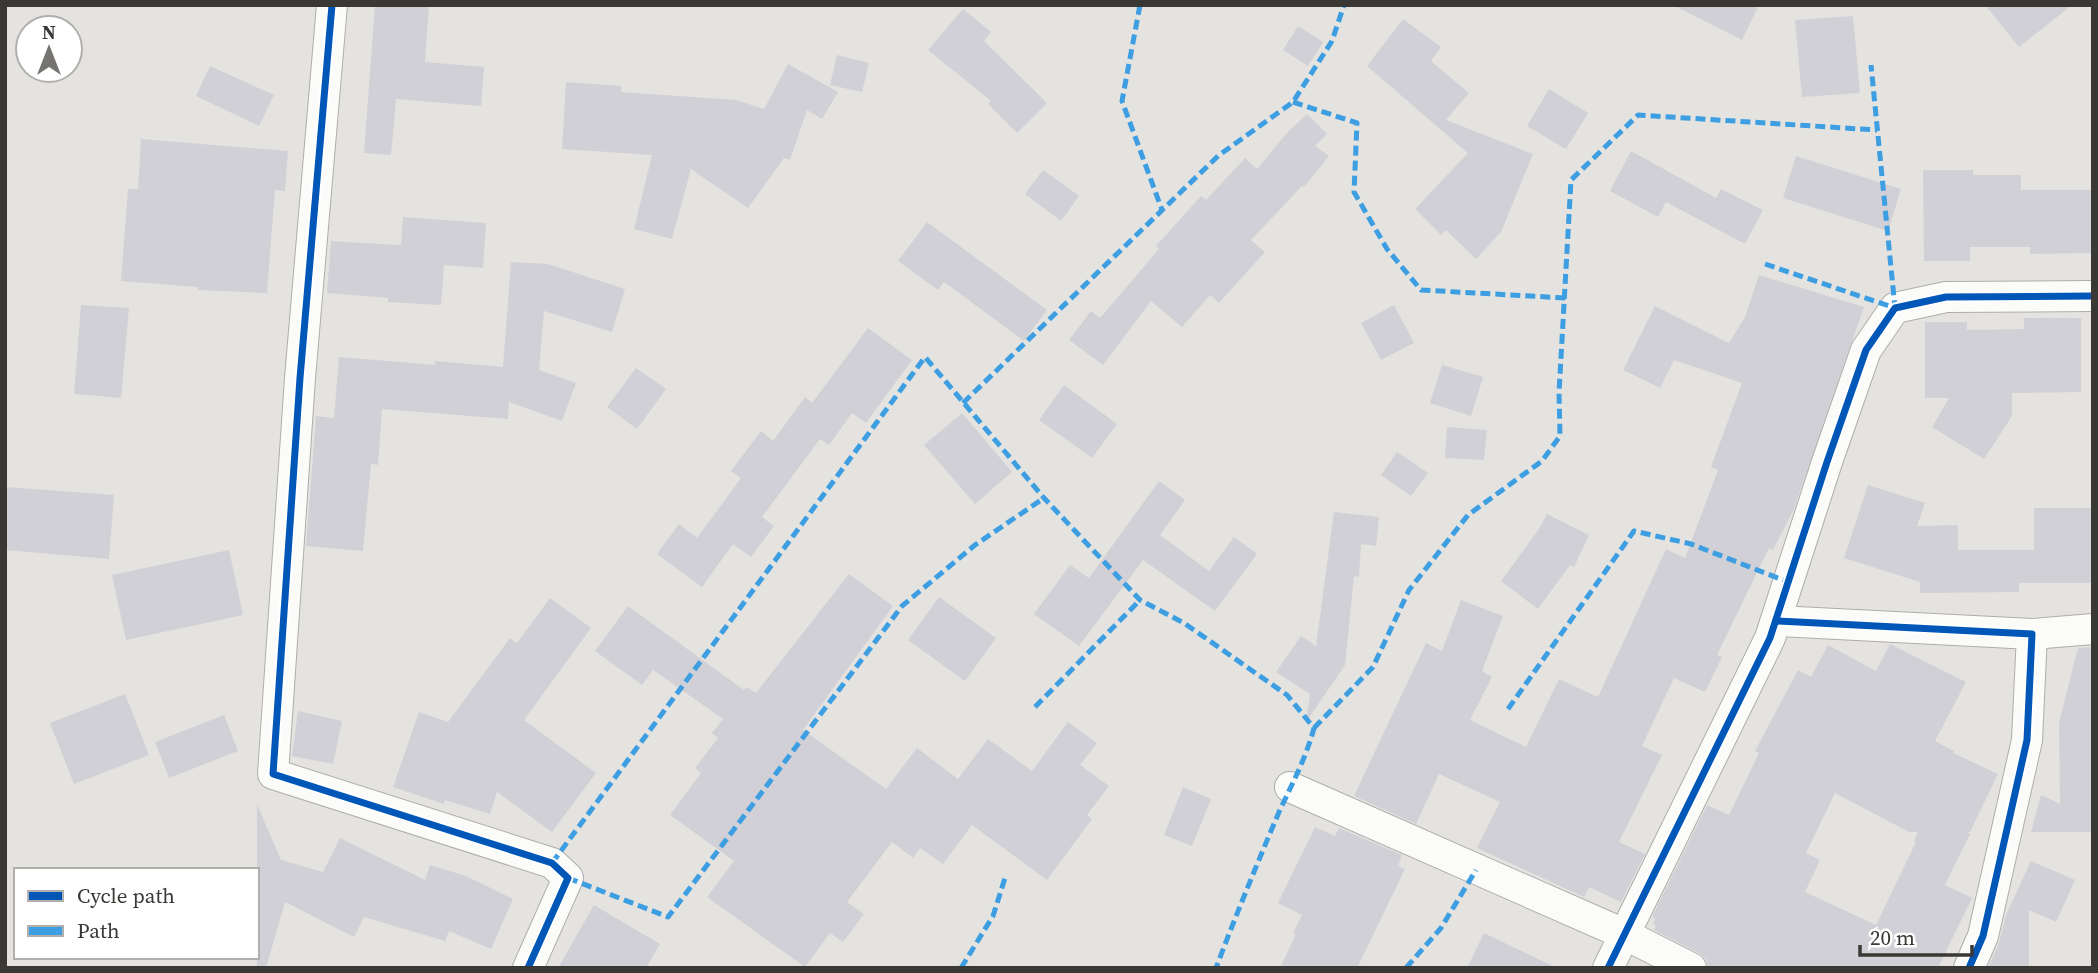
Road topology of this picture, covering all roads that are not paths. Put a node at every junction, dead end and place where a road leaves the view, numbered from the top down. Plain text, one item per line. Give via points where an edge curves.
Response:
1 (332, 5) edge
2 (2093, 296) edge
3 (1776, 621) junction
4 (2093, 629) edge
5 (2032, 635) junction
6 (1290, 787) dead end
7 (1624, 934) junction
8 (528, 968) edge
9 (1608, 968) edge
10 (1691, 968) edge
11 (1969, 968) edge

1 - 8 street via 273,774 552,863 568,878
2 - 3 street via 1946,297 1895,308 1866,350
3 - 5 street
3 - 7 street
4 - 5 street
5 - 11 street via 2027,740 1983,936
6 - 7 street
7 - 9 street
7 - 10 street

